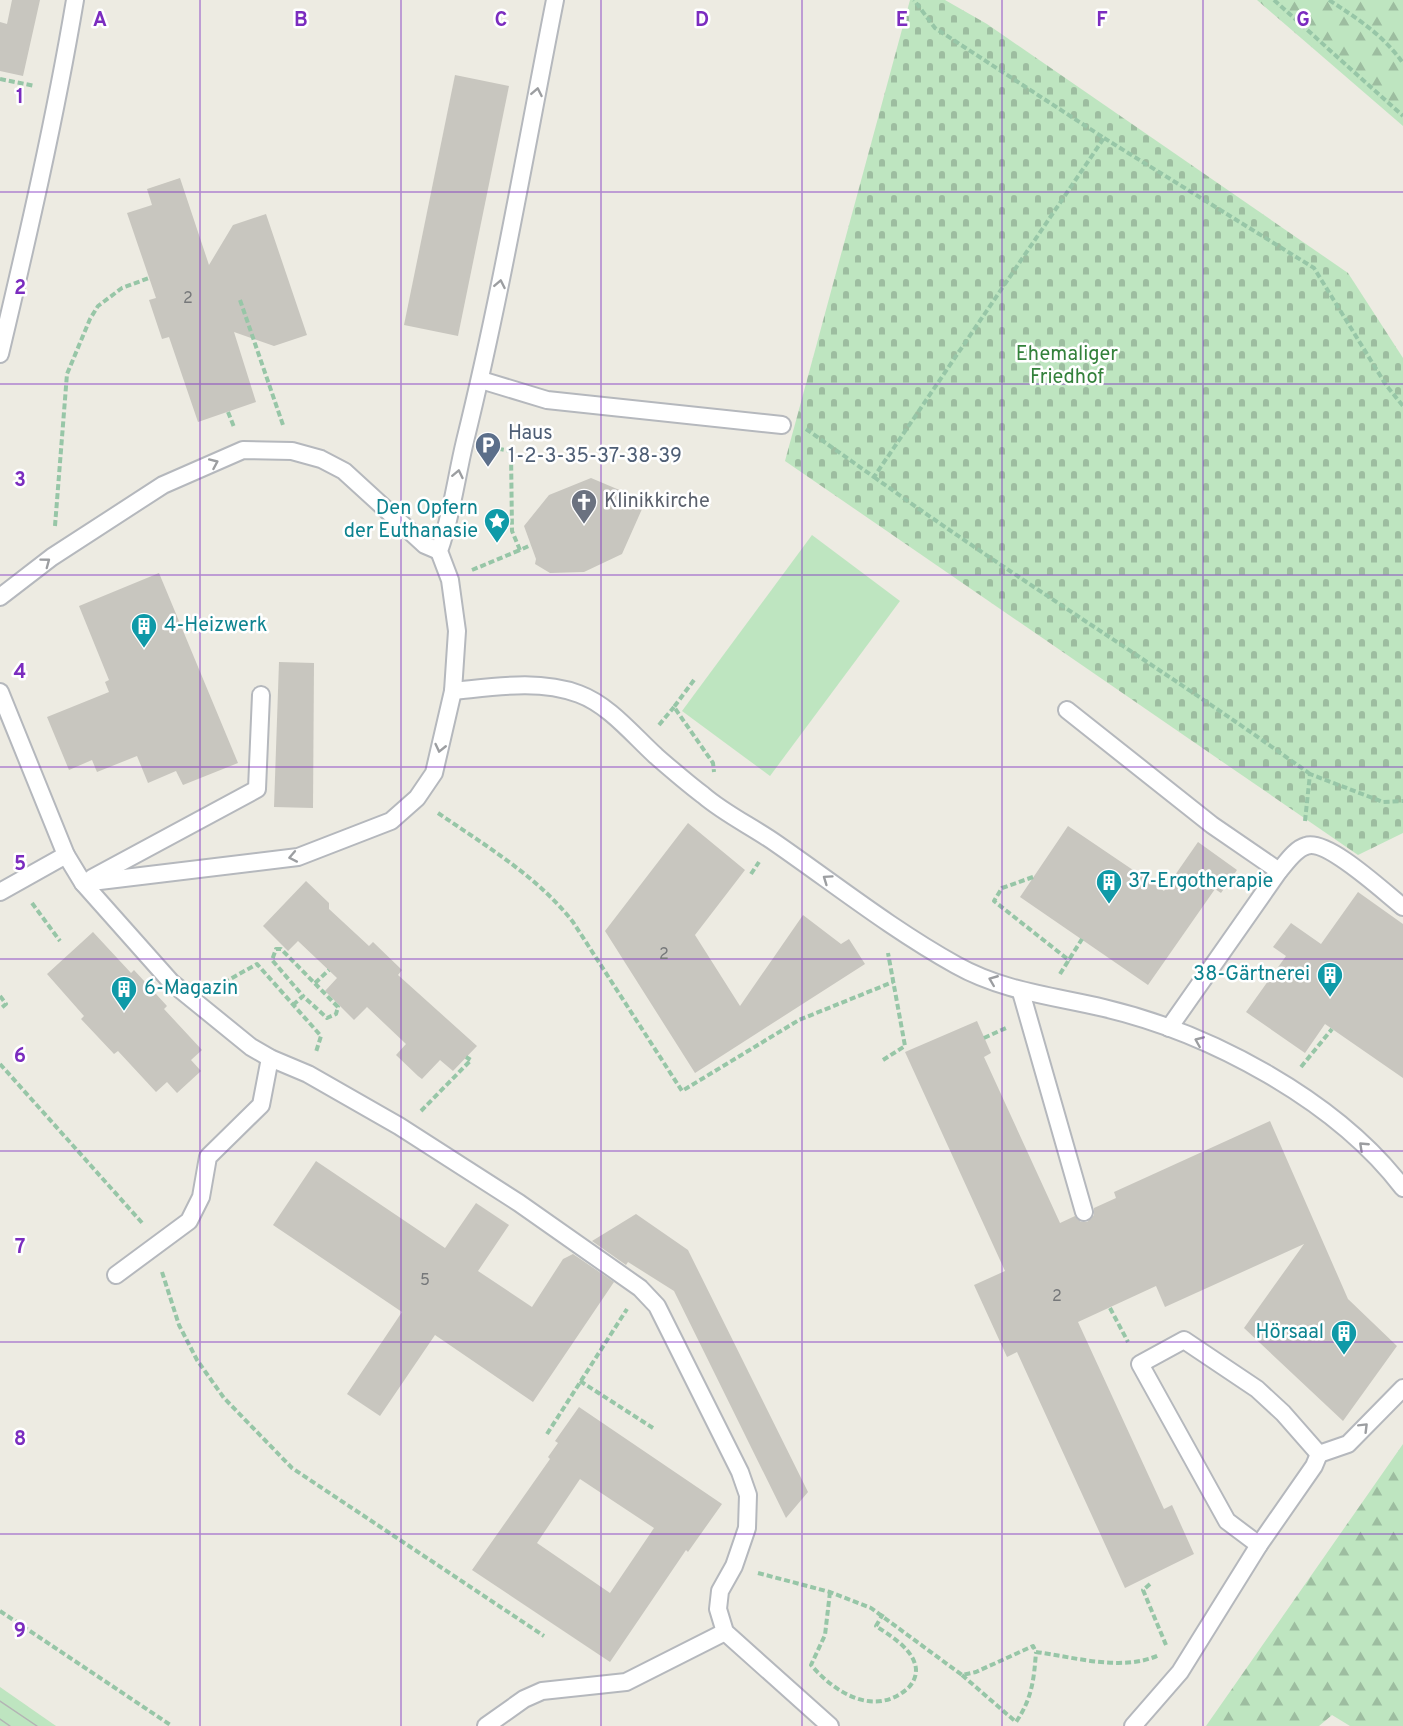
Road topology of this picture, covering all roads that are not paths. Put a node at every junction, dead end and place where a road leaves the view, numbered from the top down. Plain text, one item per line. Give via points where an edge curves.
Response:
1 (75, 0) edge
2 (555, 0) edge
3 (0, 354) edge
4 (481, 381) junction
5 (782, 425) road end
6 (439, 551) junction
7 (0, 597) edge
8 (453, 691) junction
9 (0, 692) edge
10 (261, 695) dead end
11 (1067, 710) dead end
12 (66, 855) junction
13 (1279, 872) junction
14 (83, 883) junction
15 (0, 892) edge
16 (1403, 907) edge
17 (1021, 992) junction
18 (1168, 1028) junction
19 (270, 1058) junction
20 (1403, 1188) edge
21 (1084, 1212) dead end
22 (116, 1275) dead end
23 (1403, 1388) edge
24 (1319, 1454) junction
25 (1259, 1545) junction
26 (725, 1632) junction
27 (486, 1726) edge
28 (830, 1726) edge
29 (1133, 1726) edge

1 - 3 lane via 59,91
4 -> 2 lane
4 - 5 lane via 547,400
6 -> 4 lane
7 -> 6 lane via 52,557 172,481 243,450 292,451 321,459 344,471 425,545
6 - 8 lane via 450,580 457,631
8 -> 14 lane via 434,773 417,798 391,821 298,857
17 -> 8 lane via 958,966 880,917 705,798 611,714 582,695 558,687 532,686
9 - 12 lane
10 - 14 lane via 257,789
11 - 13 lane via 1212,825
12 - 14 lane
12 - 15 lane
13 - 16 lane via 1300,848 1318,845
13 - 18 lane
14 - 19 lane via 171,982
17 - 18 lane via 1105,1008
17 - 21 lane
20 -> 18 lane via 1362,1144 1286,1086 1218,1048
19 - 22 lane via 261,1105 208,1157 201,1197 189,1221
19 - 26 lane via 308,1074 404,1129 519,1203 640,1288 657,1306 748,1495 747,1528 734,1566 720,1591 718,1609
24 -> 23 lane via 1348,1443
24 - 25 lane
24 - 25 lane via 1257,1389 1184,1340 1140,1364 1227,1521
25 - 29 lane via 1180,1672
26 - 27 lane via 626,1682 542,1690
26 - 28 lane

